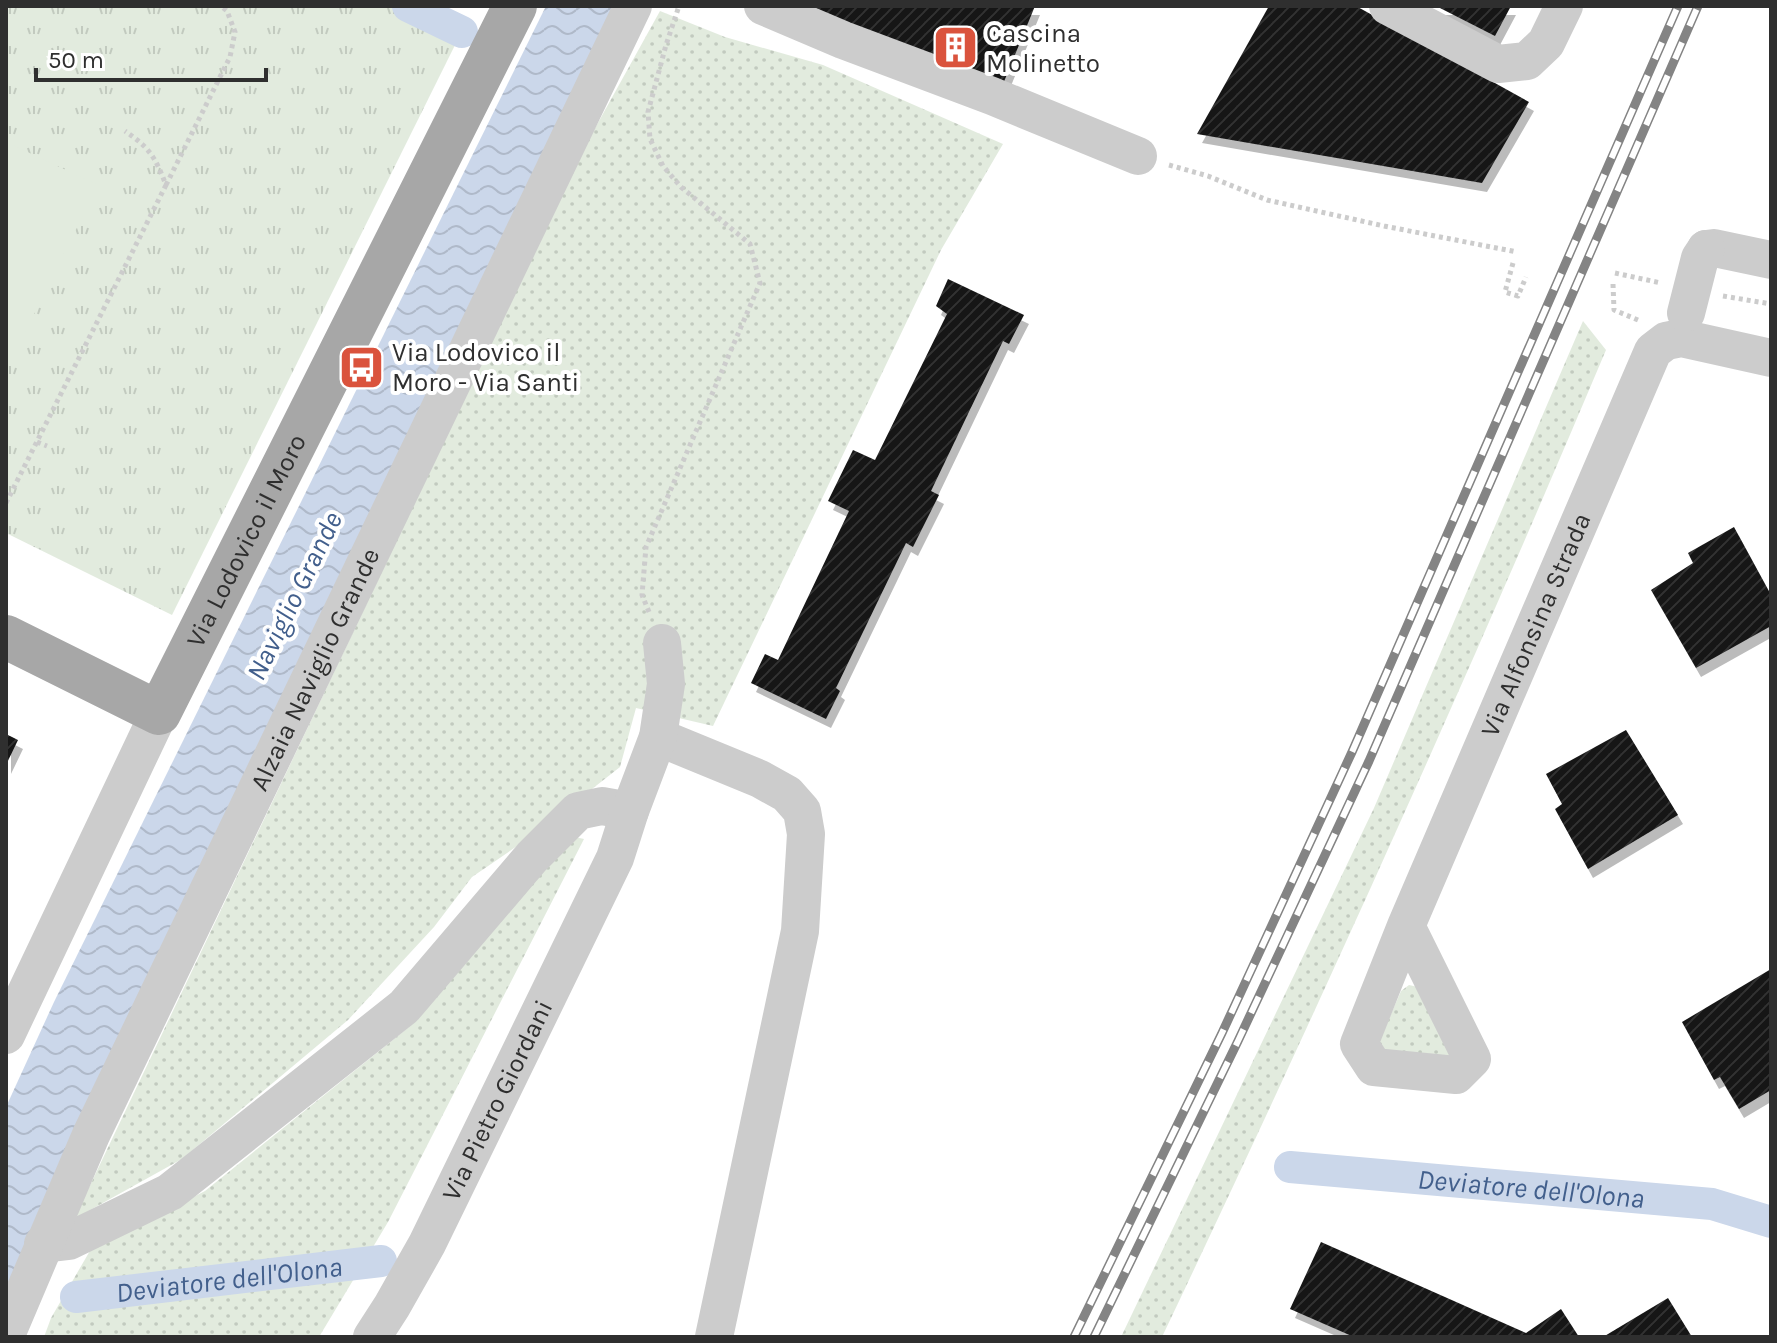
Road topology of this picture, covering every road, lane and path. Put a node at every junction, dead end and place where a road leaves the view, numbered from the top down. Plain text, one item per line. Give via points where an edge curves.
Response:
1 (221, 6) edge
2 (515, 6) edge
3 (633, 6) edge
4 (679, 6) edge
5 (763, 6) edge
6 (1388, 6) edge
7 (1564, 6) edge
8 (125, 131) dead end
9 (1138, 156) joint
10 (166, 185) junction
11 (1517, 252) dead end
12 (1771, 260) edge
13 (1513, 263) dead end
14 (1615, 273) dead end
15 (1526, 277) dead end
16 (1613, 284) dead end
17 (1771, 304) edge
18 (1681, 311) junction
19 (1771, 358) edge
20 (37, 442) junction
21 (47, 446) dead end
22 (6, 503) edge
23 (6, 637) edge
24 (662, 643) joint
25 (159, 713) junction
26 (658, 737) junction
27 (630, 811) junction
28 (1406, 926) dead end
29 (6, 1035) edge
30 (43, 1244) junction
31 (6, 1335) edge
32 (372, 1337) edge
33 (714, 1337) edge

1 - 10 path via 235,32 230,57
2 - 25 main road, Via Lodovico il Moro
3 - 30 street, Alzaia Naviglio Grande
4 - 24 path via 648,112 650,139 681,187 750,244 760,283 646,547 642,595
5 - 9 street
6 - 7 street via 1498,64 1527,61 1546,43
8 - 10 path via 143,143
9 - 11 path via 1267,200
10 - 20 path
12 - 18 street, bridge via 1706,249
13 - 15 path via 1505,292 1518,296
14 - 18 path
16 - 18 path via 1614,310
17 - 18 path
18 - 19 street
18 - 28 street, Via Alfonsina Strada via 1666,341 1653,351
20 - 21 path
20 - 22 path
23 - 25 main road
24 - 26 street, Via Pietro Giordani via 666,684
25 - 29 street, Via Lodovico il Moro
26 - 27 street, Via Pietro Giordani
26 - 33 street via 787,794 802,811 806,834 800,931
27 - 30 street via 602,806 578,811 404,1007 170,1192 69,1241
27 - 32 street, Via Pietro Giordani via 615,858 427,1244
30 - 31 street, Alzaia Naviglio Grande

